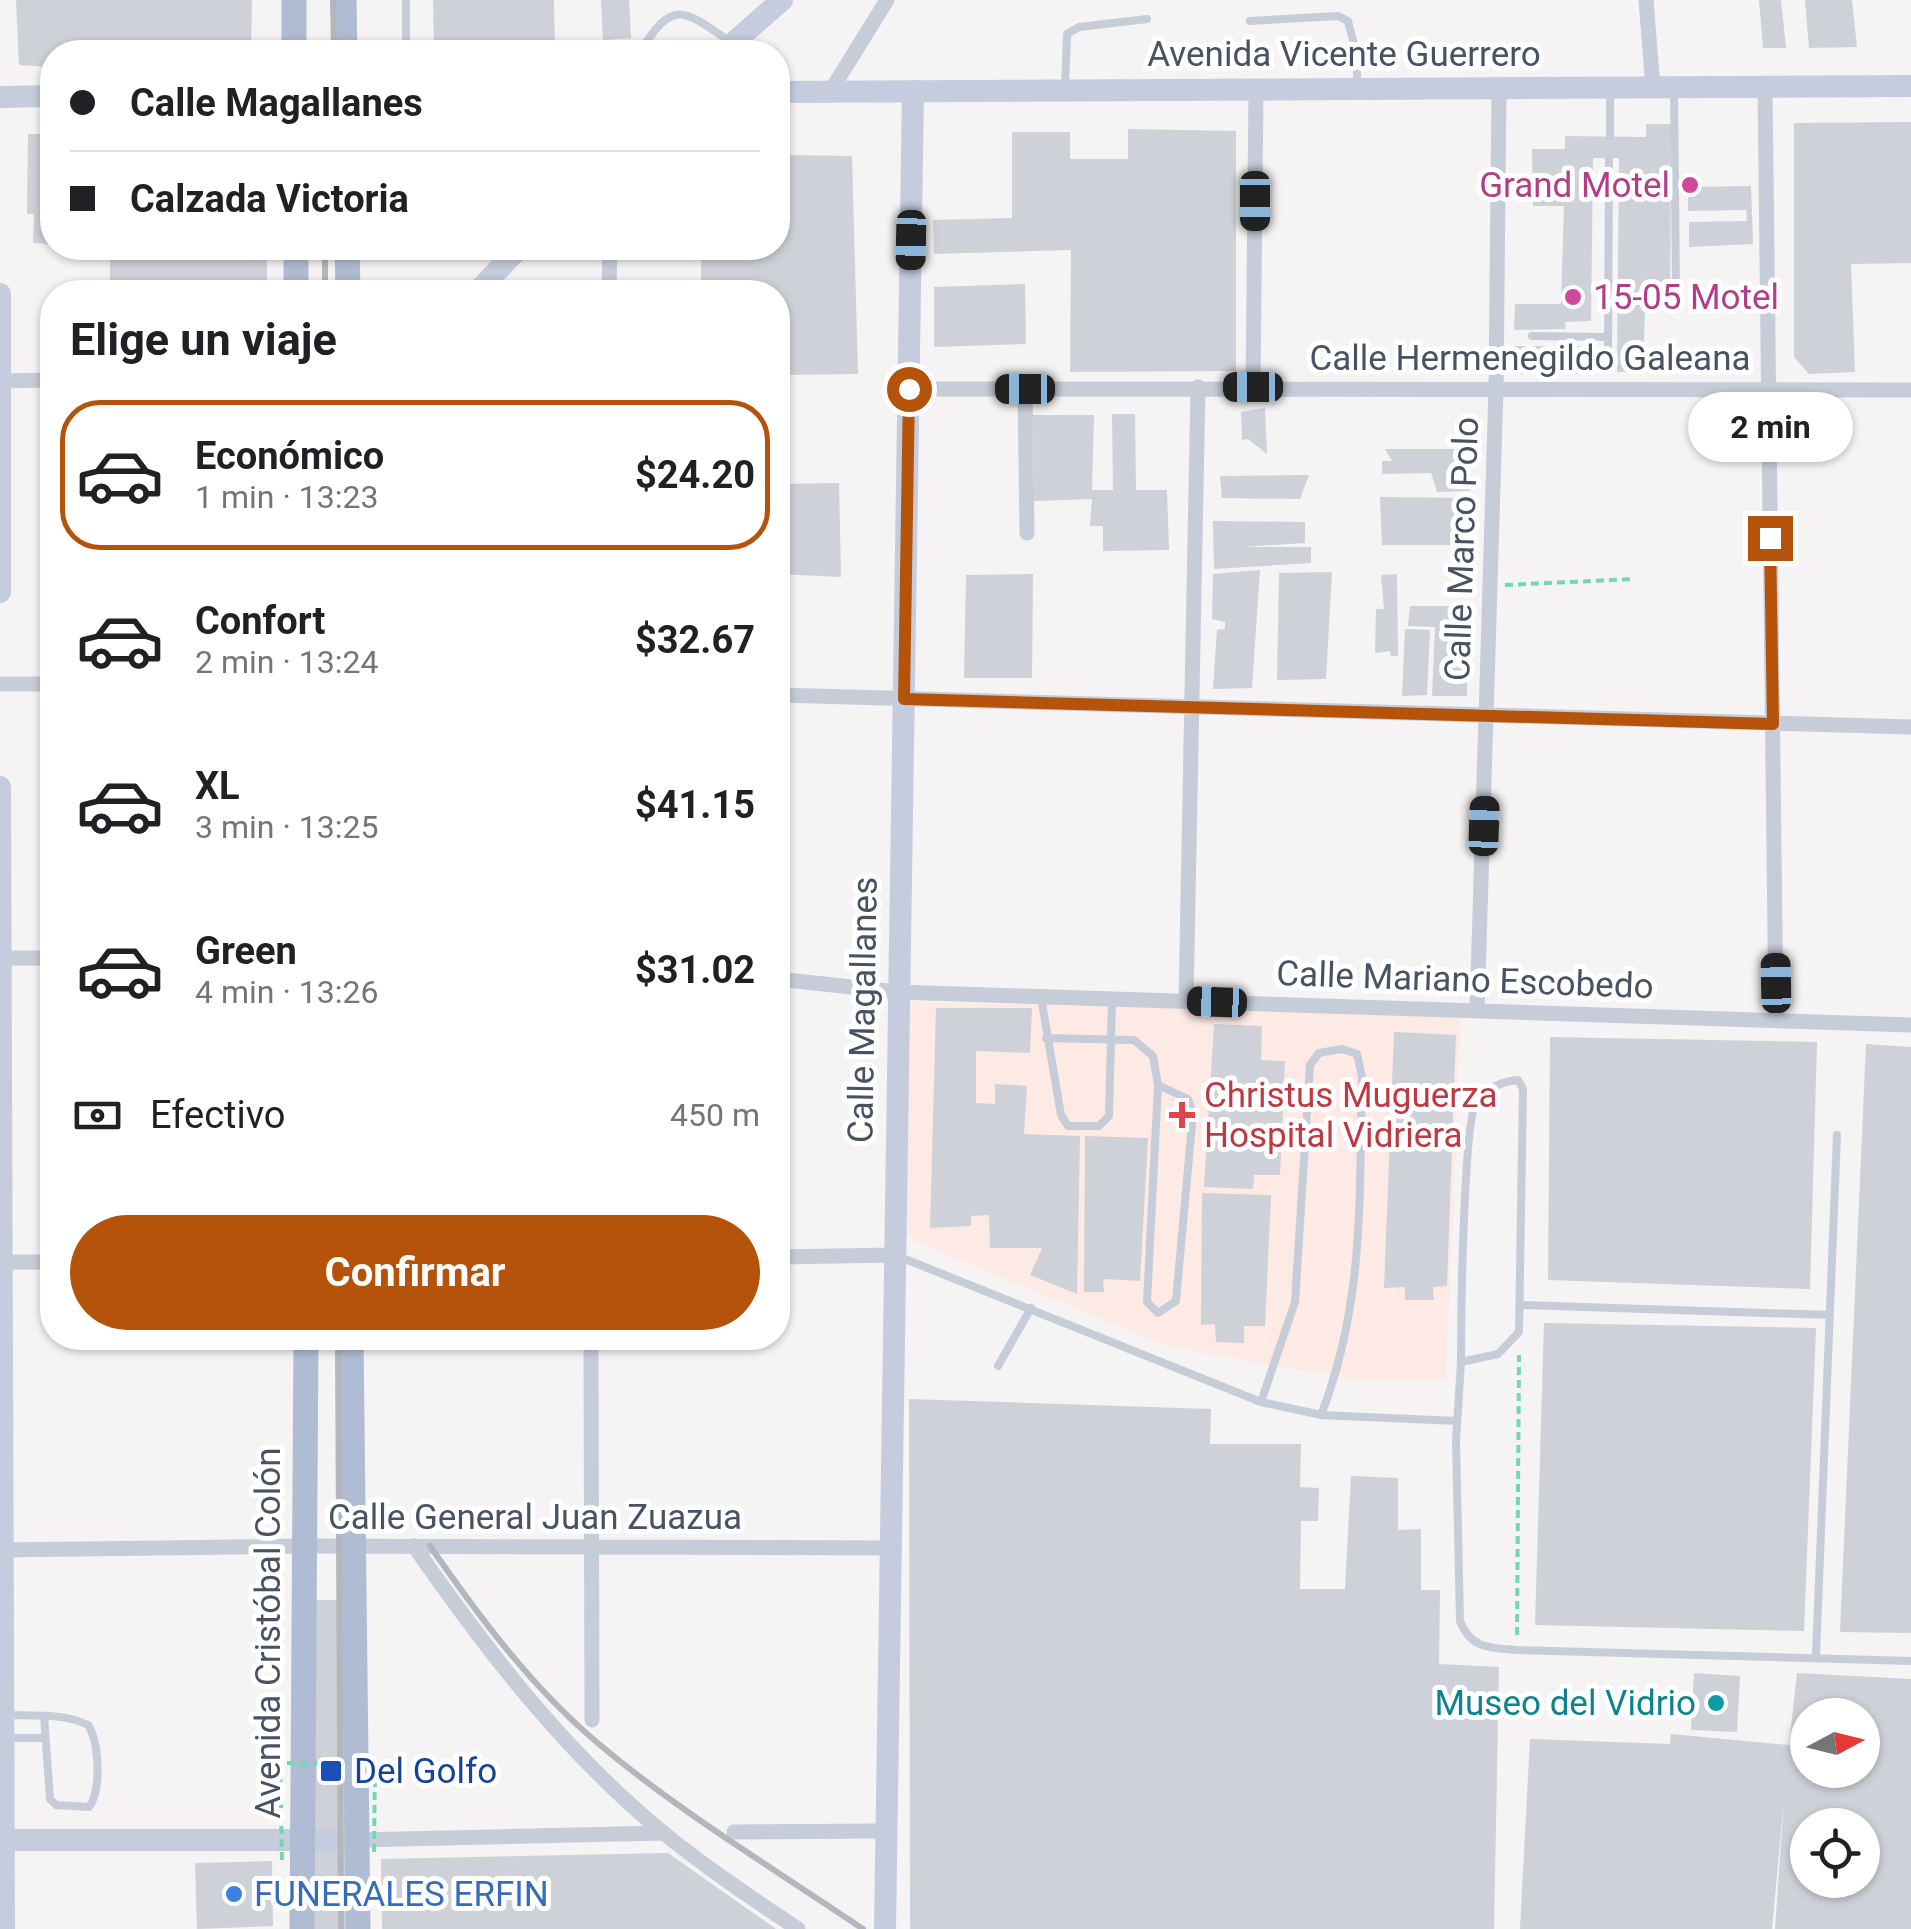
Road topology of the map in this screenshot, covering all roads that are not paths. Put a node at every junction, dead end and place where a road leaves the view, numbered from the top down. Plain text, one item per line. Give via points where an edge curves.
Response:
1 (294, 0) edge
2 (344, 0) edge
3 (406, 0) edge
4 (782, 0) edge
5 (886, 0) edge
6 (1646, 0) edge
7 (755, 12) edge
8 (1146, 18) dead end
9 (1250, 22) dead end
10 (294, 40) edge
11 (345, 40) edge
12 (406, 40) edge
13 (647, 40) edge
14 (719, 40) edge
15 (734, 40) edge
16 (1911, 86) edge
17 (1610, 88) junction
18 (1663, 88) junction
19 (1766, 88) junction
20 (1256, 89) junction
21 (1358, 89) junction
22 (1499, 89) junction
23 (1064, 90) junction
24 (912, 91) junction
25 (790, 92) edge
26 (830, 92) junction
27 (40, 96) edge
28 (0, 97) edge
29 (1610, 136) dead end
30 (1609, 158) dead end
31 (508, 260) edge
32 (489, 280) edge
33 (1676, 292) dead end
34 (0, 294) edge
35 (1532, 336) dead end
36 (1608, 337) junction
37 (1608, 357) dead end
38 (0, 380) edge
39 (40, 380) edge
40 (1198, 387) junction
41 (1253, 387) junction
42 (1496, 388) junction
43 (909, 389) junction
44 (1025, 389) junction
45 (1769, 389) junction
46 (1911, 390) edge
47 (1027, 534) dead end
48 (0, 592) edge
49 (0, 684) edge
50 (40, 684) edge
51 (790, 695) edge
52 (904, 699) junction
53 (1192, 704) junction
54 (1488, 715) junction
55 (1773, 724) junction
56 (1911, 727) edge
57 (0, 787) edge
58 (0, 958) edge
59 (40, 958) edge
60 (790, 980) edge
61 (897, 992) junction
62 (1041, 996) junction
63 (1112, 999) junction
64 (1186, 1001) junction
65 (1477, 1010) junction
66 (1776, 1020) junction
67 (1911, 1025) edge
68 (1046, 1038) junction
69 (1113, 1039) junction
70 (1158, 1085) junction
71 (1836, 1135) dead end
72 (895, 1255) junction
73 (790, 1258) edge
74 (1, 1262) edge
75 (40, 1262) edge
76 (1521, 1305) junction
77 (1031, 1308) junction
78 (1830, 1316) junction
79 (306, 1350) edge
80 (351, 1350) edge
81 (590, 1350) edge
82 (1461, 1362) junction
83 (998, 1366) dead end
84 (1260, 1402) junction
85 (1321, 1414) junction
86 (1456, 1422) junction
87 (304, 1546) junction
88 (353, 1546) junction
89 (414, 1546) junction
90 (592, 1548) junction
91 (890, 1548) junction
92 (1, 1550) edge
93 (1816, 1656) junction
94 (1911, 1661) edge
95 (44, 1716) junction
96 (592, 1720) dead end
97 (3, 1735) edge
98 (44, 1738) junction
99 (734, 1832) dead end
100 (886, 1832) junction
101 (664, 1833) junction
102 (2, 1840) edge
103 (302, 1842) junction
104 (366, 1847) junction
105 (4, 1929) edge
106 (302, 1929) edge
107 (358, 1929) edge
108 (798, 1929) edge
109 (885, 1929) edge

1 - 10 main road
2 - 11 main road
3 - 12 lane
4 - 7 street
5 - 26 street
6 - 18 street
7 - 15 street
8 - 23 lane via 1067,34
9 - 21 lane via 1338,16 1348,21
13 - 14 lane via 671,12 688,12
16 - 19 street, Avenida Vicente Guerrero
17 - 18 street, Avenida Vicente Guerrero
17 - 22 street, Avenida Vicente Guerrero
17 - 29 lane
18 - 19 street, Avenida Vicente Guerrero
18 - 33 lane
19 - 45 street
20 - 21 street, Avenida Vicente Guerrero
20 - 23 street, Avenida Vicente Guerrero
20 - 41 street
21 - 22 street, Avenida Vicente Guerrero
22 - 42 street, Calle Marco Polo
23 - 24 street, Avenida Vicente Guerrero
24 - 26 street, Avenida Vicente Guerrero
24 - 43 street, Calle Magallanes
25 - 26 street, Avenida Vicente Guerrero
27 - 28 street
30 - 36 lane
31 - 32 street
34 - 38 street
35 - 36 lane
36 - 37 lane
38 - 39 street
38 - 48 street
40 - 41 street, Calle Hermenegildo Galeana
40 - 44 street, Calle Hermenegildo Galeana
40 - 53 street
41 - 42 street, Calle Hermenegildo Galeana
42 - 45 street, Calle Hermenegildo Galeana
42 - 54 street, Calle Marco Polo
43 - 44 street, Calle Hermenegildo Galeana
43 - 52 street, Calle Magallanes
44 - 47 street
45 - 46 street, Calle Hermenegildo Galeana
45 - 55 street
49 - 50 street
51 - 52 street
52 - 53 street
52 - 61 street, Calle Magallanes
53 - 54 street
53 - 64 street
54 - 55 street
54 - 65 street, Calle Marco Polo
55 - 56 street
55 - 66 street
57 - 58 street
58 - 59 street
58 - 74 street
60 - 61 street, Calle Mariano Escobedo
61 - 62 street, Calle Mariano Escobedo
61 - 72 street, Calle Magallanes
62 - 63 street, Calle Mariano Escobedo
62 - 68 lane
63 - 64 street, Calle Mariano Escobedo
63 - 69 lane
64 - 65 street, Calle Mariano Escobedo
65 - 66 street, Calle Mariano Escobedo
66 - 67 street, Calle Mariano Escobedo
68 - 69 lane
68 - 69 lane via 1064,1123 1099,1126 1108,1116
69 - 70 lane via 1134,1040 1150,1050
70 - 70 lane via 1147,1302 1158,1313 1176,1301 1193,1113 1188,1100
71 - 78 lane
72 - 73 street
72 - 77 lane
72 - 91 street, Calle Magallanes
74 - 75 street
74 - 92 street
76 - 78 lane
76 - 82 lane via 1519,1332 1498,1354
76 - 82 lane via 1524,1088 1514,1080 1486,1092 1474,1108
77 - 83 lane
77 - 84 lane
78 - 93 lane
79 - 87 main road, Avenida Cristóbal Colón
80 - 88 main road
81 - 90 street
82 - 86 lane
84 - 85 lane
84 - 85 lane via 1295,1302 1310,1065 1319,1052 1352,1050 1362,1077 1356,1286 1346,1343
85 - 86 lane
86 - 93 lane via 1460,1622 1478,1645
87 - 88 street, Calle General Juan Zuazua
87 - 92 street, Calle General Juan Zuazua
87 - 103 main road, Avenida Cristóbal Colón
88 - 89 street, Calle General Juan Zuazua
88 - 104 main road
89 - 90 street, Calle General Juan Zuazua
89 - 101 street via 537,1709
90 - 91 street, Calle General Juan Zuazua
90 - 96 street
91 - 100 street, Calle Magallanes
92 - 97 street
93 - 94 lane
95 - 97 lane
95 - 98 lane
95 - 98 lane via 78,1720 94,1734 90,1807 50,1799
97 - 98 lane
97 - 102 street
99 - 100 street
100 - 109 street, Calle Magallanes
101 - 104 street
101 - 108 street
102 - 103 street
102 - 105 street
103 - 104 street
103 - 106 main road, Avenida Cristóbal Colón
104 - 107 main road

